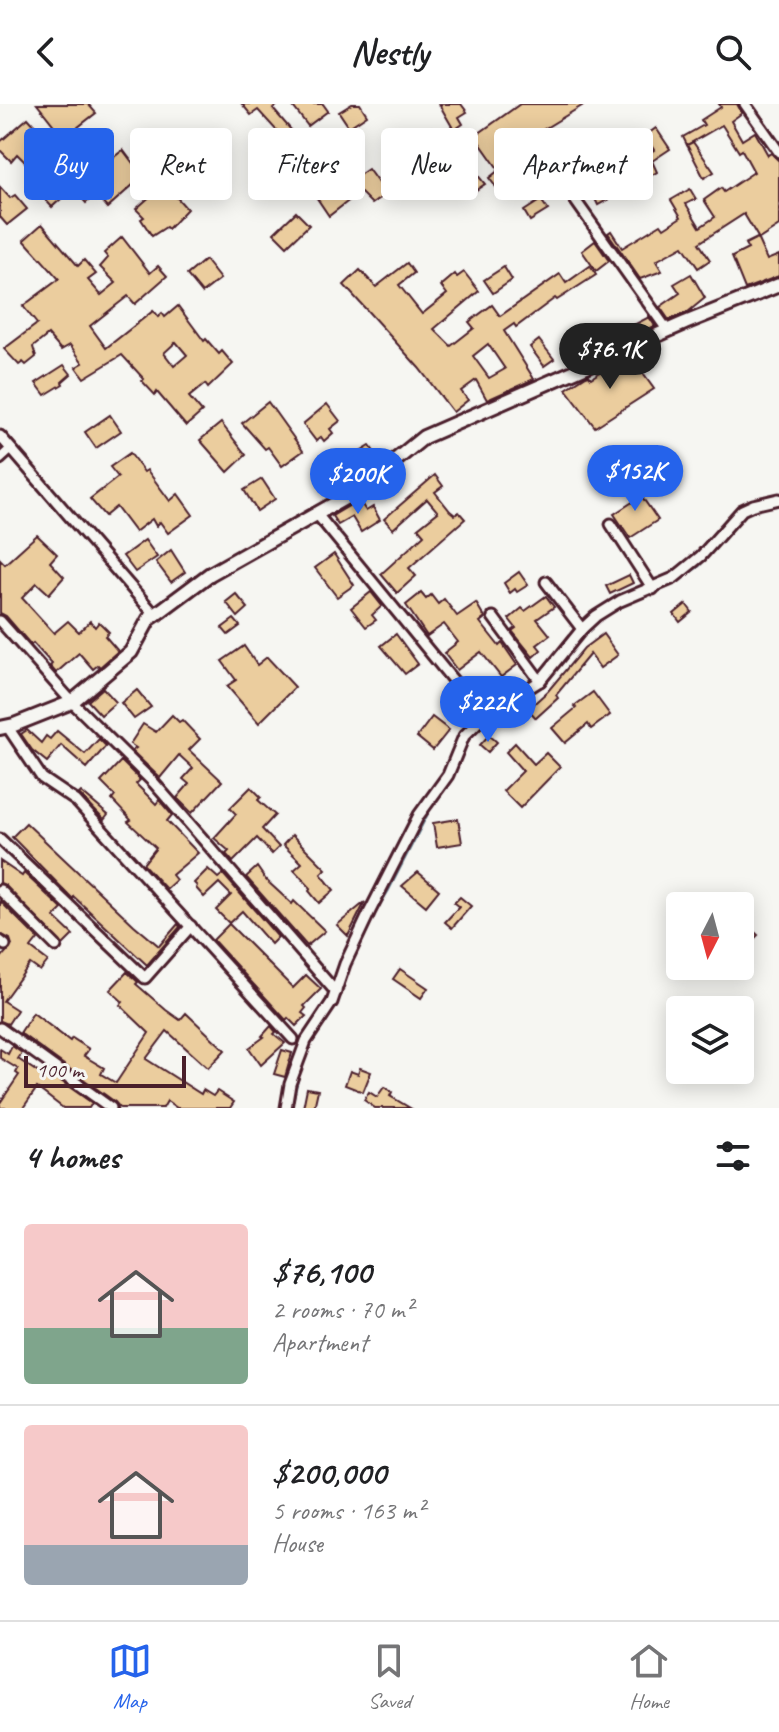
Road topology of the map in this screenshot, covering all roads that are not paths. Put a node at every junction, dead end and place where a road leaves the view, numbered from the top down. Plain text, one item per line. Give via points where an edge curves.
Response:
1 (745, 104) edge
2 (779, 152) edge
3 (575, 200) edge
4 (779, 285) edge
5 (668, 331) junction
6 (0, 436) edge
7 (11, 449) junction
8 (0, 459) edge
9 (779, 499) edge
10 (316, 513) junction
11 (611, 524) dead end
12 (546, 582) dead end
13 (653, 589) junction
14 (155, 615) junction
15 (493, 617) dead end
16 (0, 621) edge
17 (582, 629) junction
18 (540, 681) junction
19 (72, 702) junction
20 (483, 717) junction
21 (3, 727) edge
22 (0, 839) edge
23 (0, 890) edge
24 (191, 926) junction
25 (56, 946) dead end
26 (336, 992) junction
27 (0, 1028) edge
28 (293, 1039) dead end
29 (111, 1108) edge
30 (286, 1108) edge

1 - 2 street
3 - 5 street
4 - 5 street
5 - 10 street via 424,437 359,490
6 - 7 street
7 - 8 street
7 - 14 street
9 - 13 street via 742,510 701,556
10 - 14 street via 210,574
10 - 20 street
11 - 13 street
12 - 17 street
13 - 17 street via 620,601
14 - 19 street via 131,652
15 - 18 street
16 - 19 street
17 - 18 street
18 - 20 street
19 - 21 street
19 - 26 street via 154,783
20 - 26 street via 464,736 448,775 419,815
21 - 24 street via 42,778 76,801
22 - 24 street via 145,978
23 - 25 street
24 - 28 street
26 - 30 street via 306,1041
27 - 29 street

